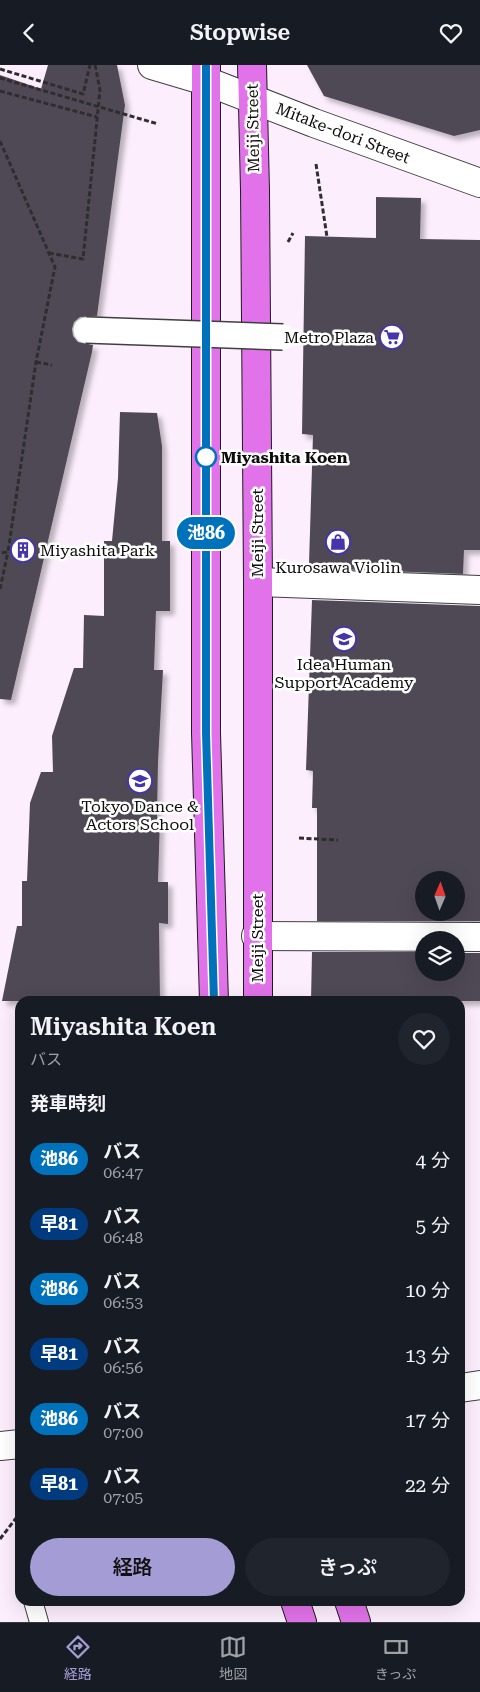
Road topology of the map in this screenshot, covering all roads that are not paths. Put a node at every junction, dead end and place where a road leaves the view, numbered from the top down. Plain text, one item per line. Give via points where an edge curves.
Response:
1 (152, 65) edge
2 (252, 65) edge
3 (206, 73) edge
4 (253, 98) junction
5 (480, 183) edge
6 (86, 330) dead end
7 (283, 337) dead end
8 (258, 582) junction
9 (480, 590) edge
10 (256, 936) junction
11 (480, 937) edge
12 (214, 996) edge
13 (258, 996) edge
14 (480, 1385) edge
15 (465, 1387) edge
16 (15, 1444) edge
17 (0, 1446) edge
18 (34, 1606) edge
19 (297, 1606) edge
20 (351, 1606) edge
21 (39, 1622) edge
22 (302, 1622) edge
23 (356, 1622) edge

1 - 3 street, Mitake-dori Street
2 - 4 main road, Meiji Street
3 - 4 street, Mitake-dori Street
3 - 12 main road via 206,733
4 - 5 street, Mitake-dori Street
4 - 8 main road, Meiji Street
6 - 7 street, bridge
8 - 9 street
8 - 10 main road, Meiji Street
10 - 11 street
10 - 13 main road, Meiji Street
14 - 15 street
16 - 17 street
18 - 21 lane
19 - 22 main road
20 - 23 main road

